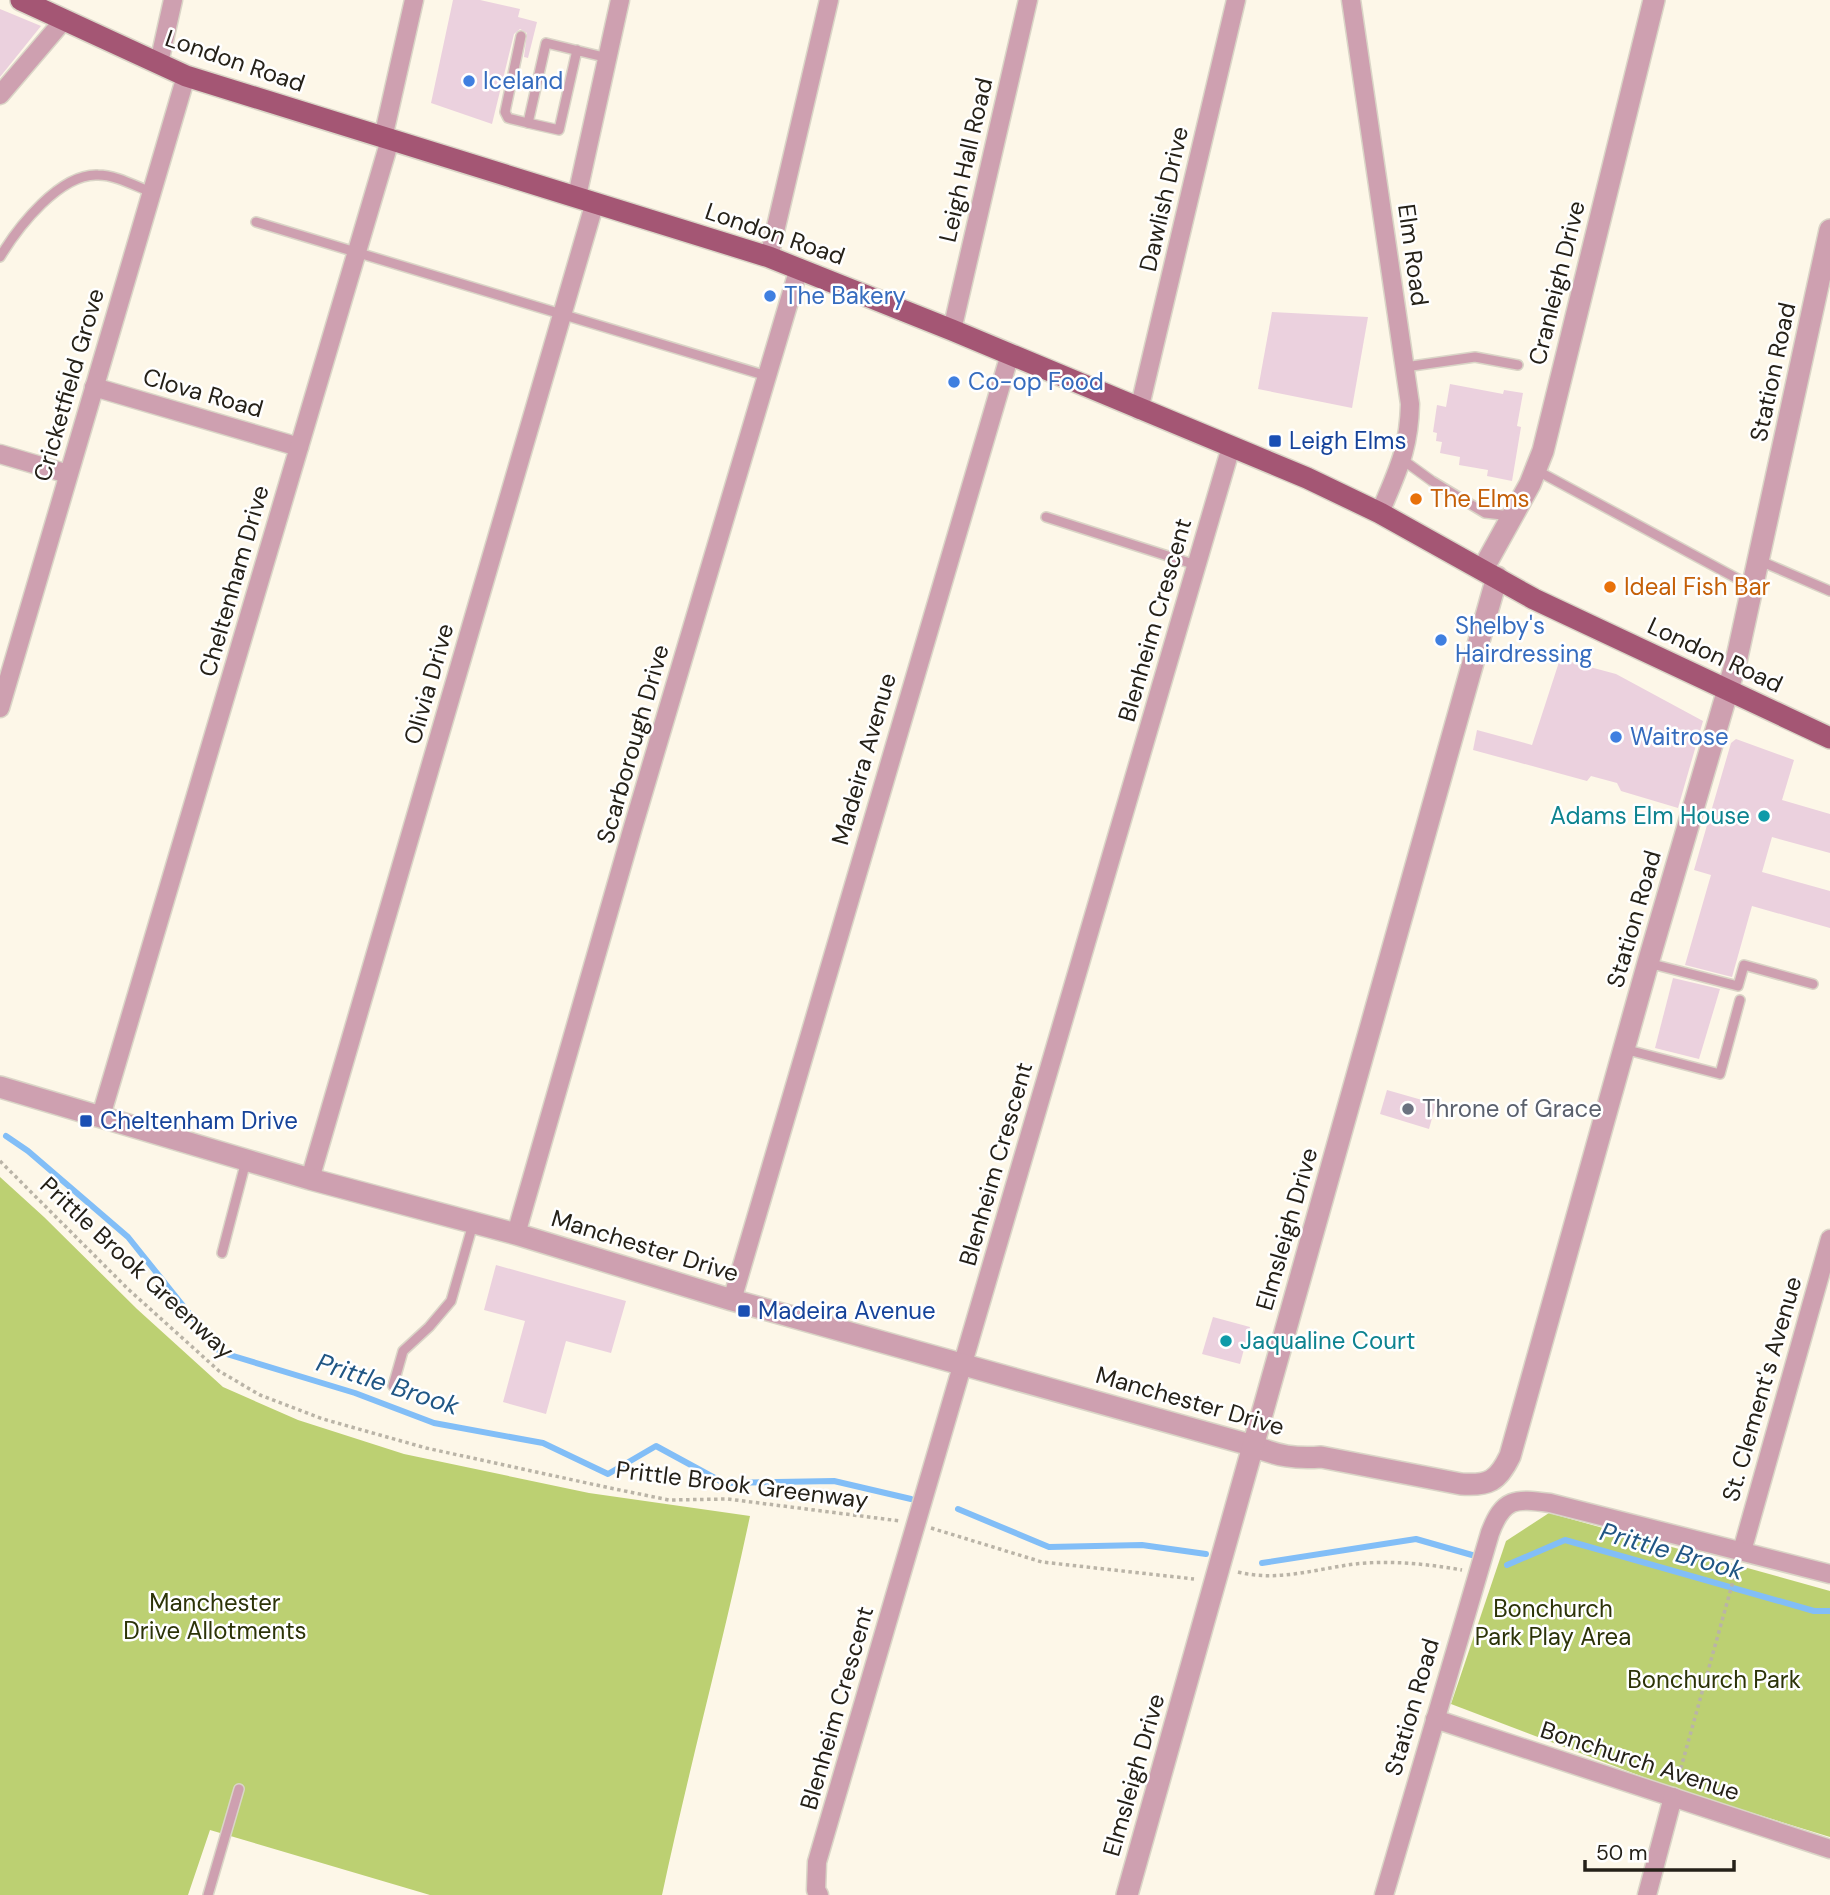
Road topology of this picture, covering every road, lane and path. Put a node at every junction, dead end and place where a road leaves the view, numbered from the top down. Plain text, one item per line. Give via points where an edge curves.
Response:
1 (21, 0) edge
2 (173, 0) edge
3 (414, 0) edge
4 (620, 0) edge
5 (829, 0) edge
6 (1028, 0) edge
7 (1236, 0) edge
8 (1351, 0) edge
9 (1654, 0) edge
10 (62, 20) junction
11 (521, 36) dead end
12 (577, 50) junction
13 (608, 58) junction
14 (159, 63) junction
15 (186, 76) junction
16 (0, 95) edge
17 (528, 123) junction
18 (387, 139) junction
19 (150, 192) junction
20 (586, 199) junction
21 (256, 222) dead end
22 (1830, 230) edge
23 (356, 253) junction
24 (0, 257) edge
25 (769, 257) junction
26 (799, 268) junction
27 (563, 314) junction
28 (953, 330) junction
29 (1010, 354) junction
30 (1518, 365) dead end
31 (1405, 367) junction
32 (767, 376) junction
33 (94, 387) junction
34 (1139, 410) junction
35 (299, 447) junction
36 (1231, 447) junction
37 (0, 454) edge
38 (1403, 460) junction
39 (1536, 470) junction
40 (68, 474) junction
41 (1380, 513) junction
42 (1046, 517) dead end
43 (1513, 517) junction
44 (1758, 561) junction
45 (1196, 565) junction
46 (1490, 573) junction
47 (1752, 586) junction
48 (1830, 591) edge
49 (1728, 691) junction
50 (0, 708) edge
51 (1830, 738) edge
52 (1648, 963) junction
53 (1813, 984) dead end
54 (1740, 1000) dead end
55 (1624, 1049) junction
56 (0, 1087) edge
57 (101, 1116) junction
58 (247, 1160) junction
59 (0, 1161) edge
60 (310, 1179) junction
61 (473, 1224) junction
62 (516, 1234) junction
63 (1830, 1239) edge
64 (222, 1253) dead end
65 (732, 1300) junction
66 (963, 1364) junction
67 (393, 1386) dead end
68 (1254, 1446) junction
69 (1510, 1456) joint
70 (918, 1524) junction
71 (1739, 1559) junction
72 (1220, 1568) junction
73 (1478, 1573) junction
74 (1830, 1574) edge
75 (1198, 1579) dead end
76 (1435, 1719) junction
77 (239, 1788) dead end
78 (1674, 1793) junction
79 (1830, 1849) edge
80 (816, 1893) edge
81 (208, 1895) edge
82 (1127, 1895) edge
83 (1384, 1895) edge
84 (1647, 1895) edge

1 - 10 main road, London Road
2 - 14 street
3 - 18 street, Cheltenham Drive
4 - 13 street, Olivia Drive
5 - 25 street
6 - 28 street, Leigh Hall Road
7 - 34 street, Dawlish Drive
8 - 31 street, Elm Road
9 - 39 street, Cranleigh Drive
10 - 14 main road, London Road
10 - 16 street
11 - 17 lane via 505,113
12 - 13 lane
12 - 17 lane via 546,43
12 - 17 lane via 559,130
13 - 20 street, Olivia Drive
14 - 15 main road, London Road
15 - 18 main road, London Road
15 - 19 street, Cricketfield Grove
18 - 20 main road, London Road
18 - 23 street, Cheltenham Drive
19 - 24 lane via 106,175 83,176 30,215
19 - 33 street, Cricketfield Grove
20 - 25 main road, London Road
20 - 27 street, Olivia Drive
21 - 23 lane
22 - 44 street, Station Road
23 - 27 lane
23 - 35 street, Cheltenham Drive
25 - 26 main road, London Road
26 - 28 main road, London Road
26 - 32 street, Scarborough Drive
27 - 32 lane
27 - 60 street, Olivia Drive
28 - 29 main road, London Road
29 - 34 main road, London Road
29 - 65 street, Madeira Avenue
30 - 31 lane via 1475,357
31 - 38 street, Elm Road via 1410,404
32 - 62 street, Scarborough Drive
33 - 35 street, Clova Road
33 - 40 street, Cricketfield Grove
34 - 36 main road, London Road
35 - 57 street, Cheltenham Drive
36 - 41 main road, London Road
36 - 45 street, Blenheim Crescent
37 - 40 street
38 - 41 street, Elm Road
38 - 43 lane via 1485,513
39 - 43 street, Cranleigh Drive
39 - 47 lane
40 - 50 street, Cricketfield Grove
41 - 46 main road, London Road
42 - 45 lane
43 - 46 street, Cranleigh Drive
44 - 47 street, Station Road
44 - 48 lane
45 - 66 street, Blenheim Crescent
46 - 49 main road, London Road via 1534,599
46 - 68 street, Elmsleigh Drive
47 - 49 street, Station Road
49 - 51 main road, London Road
49 - 52 street, Station Road
52 - 53 lane via 1738,986 1744,965
52 - 55 street, Station Road
54 - 55 lane via 1720,1074
55 - 69 street, Station Road
56 - 57 street, Manchester Drive
57 - 58 street, Manchester Drive
58 - 60 street, Manchester Drive
58 - 64 lane
59 - 70 path, Prittle Brook Greenway via 189,1344 219,1371 260,1395 323,1419 426,1448 669,1500 728,1499
60 - 61 street, Manchester Drive
61 - 62 street, Manchester Drive
61 - 67 lane via 451,1301 403,1351
62 - 65 street, Manchester Drive
63 - 71 street, St. Clement's Avenue
65 - 66 street, Manchester Drive
66 - 68 street, Manchester Drive
66 - 70 street, Blenheim Crescent
68 - 69 street, Manchester Drive via 1297,1459 1321,1457 1478,1485 1502,1472
68 - 72 street, Elmsleigh Drive
70 - 75 path, Prittle Brook Greenway via 1042,1562
70 - 80 street, Blenheim Crescent via 817,1862
71 - 73 street, Station Road via 1531,1500 1510,1503 1497,1513
71 - 74 street
71 - 78 path
72 - 73 path via 1293,1576 1356,1564 1420,1563
72 - 82 street, Elmsleigh Drive
73 - 76 street, Station Road
76 - 78 street, Bonchurch Avenue
76 - 83 street, Station Road
77 - 81 lane
78 - 79 street, Bonchurch Avenue
78 - 84 street

